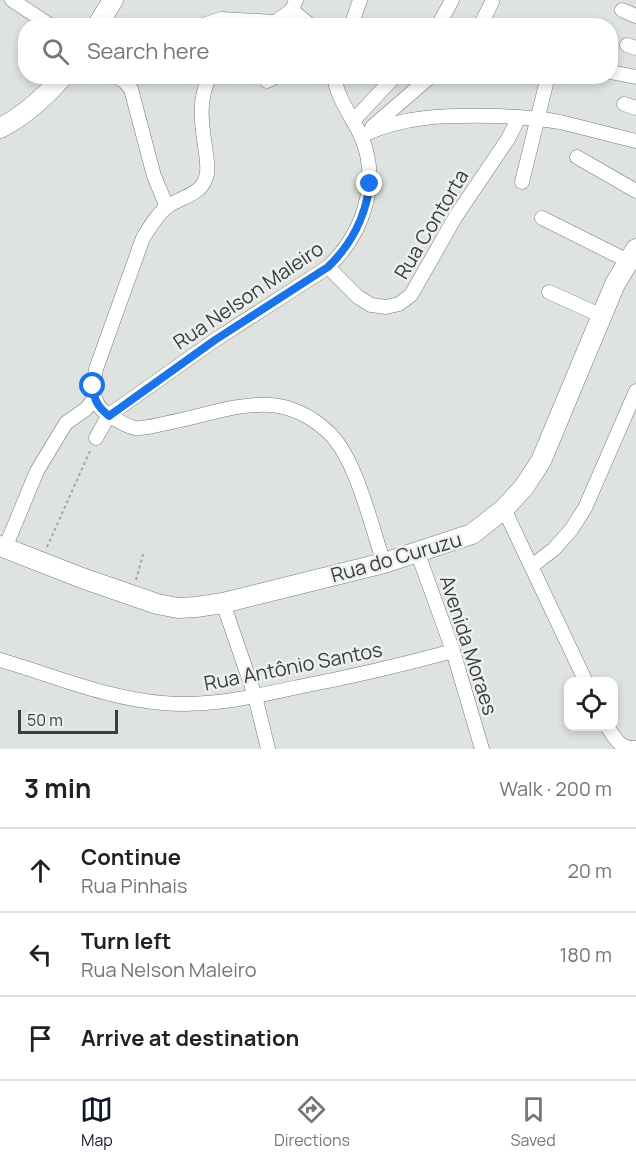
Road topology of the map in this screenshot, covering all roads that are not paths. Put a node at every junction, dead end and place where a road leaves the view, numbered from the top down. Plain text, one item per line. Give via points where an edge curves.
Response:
1 (12, 0) edge
2 (113, 0) edge
3 (360, 0) edge
4 (452, 0) edge
5 (492, 2) dead end
6 (294, 5) edge
7 (621, 10) dead end
8 (636, 15) edge
9 (39, 18) edge
10 (102, 18) edge
11 (280, 18) edge
12 (304, 18) edge
13 (354, 18) edge
14 (442, 18) edge
15 (484, 18) edge
16 (618, 74) edge
17 (636, 77) edge
18 (56, 84) edge
19 (127, 84) edge
20 (206, 84) edge
21 (337, 84) edge
22 (388, 84) edge
23 (422, 84) edge
24 (546, 84) edge
25 (519, 117) junction
26 (537, 119) junction
27 (353, 121) junction
28 (0, 128) edge
29 (361, 136) junction
30 (636, 141) edge
31 (577, 157) dead end
32 (522, 182) dead end
33 (636, 191) edge
34 (167, 207) junction
35 (542, 218) dead end
36 (632, 255) edge
37 (328, 267) junction
38 (549, 292) dead end
39 (602, 316) junction
40 (636, 391) edge
41 (90, 404) junction
42 (109, 416) junction
43 (96, 438) road end
44 (504, 509) junction
45 (3, 547) edge
46 (418, 554) junction
47 (384, 563) junction
48 (532, 566) junction
49 (223, 603) junction
50 (453, 651) junction
51 (0, 660) edge
52 (584, 677) edge
53 (255, 696) junction
54 (610, 731) edge
55 (636, 748) edge
56 (268, 749) edge
57 (482, 749) edge

1 - 9 street
2 - 10 street
3 - 13 street
4 - 14 street
5 - 15 street
6 - 11 street
6 - 12 street
7 - 8 street
16 - 17 street
18 - 28 street
19 - 34 street
20 - 34 street via 201,104 207,162 205,182
21 - 27 street, Rua Nelson Maleiro
22 - 27 street
23 - 29 street
24 - 26 street
25 - 26 street
25 - 29 street via 428,117 381,126
25 - 37 street, Rua Contorta via 405,300 386,307 371,305
26 - 30 street
26 - 32 street
27 - 29 street, Rua Nelson Maleiro
29 - 37 street, Rua Nelson Maleiro via 369,165 367,203 353,238
31 - 33 street
34 - 41 street via 154,219 133,263 96,369
35 - 36 street
36 - 39 street, Rua do Curuzu
37 - 42 street, Rua Nelson Maleiro via 215,340
38 - 39 street
39 - 44 street, Rua do Curuzu via 541,461
40 - 48 street via 585,508 554,549
41 - 42 street
41 - 45 street via 66,423 37,471
42 - 43 street
42 - 47 street via 141,428 235,407 272,405 310,419 328,431 351,465
44 - 46 street, Rua do Curuzu via 472,534
44 - 48 street
45 - 49 street, Rua do Curuzu via 157,604 196,608
46 - 47 street, Rua do Curuzu
46 - 50 street, Avenida Moraes
47 - 49 street, Rua do Curuzu
48 - 52 street
49 - 53 street
50 - 53 street, Rua Antônio Santos
50 - 57 street, Avenida Moraes
51 - 53 street, Rua Antônio Santos via 107,692 160,703 191,705
53 - 56 street
54 - 55 street via 620,745

